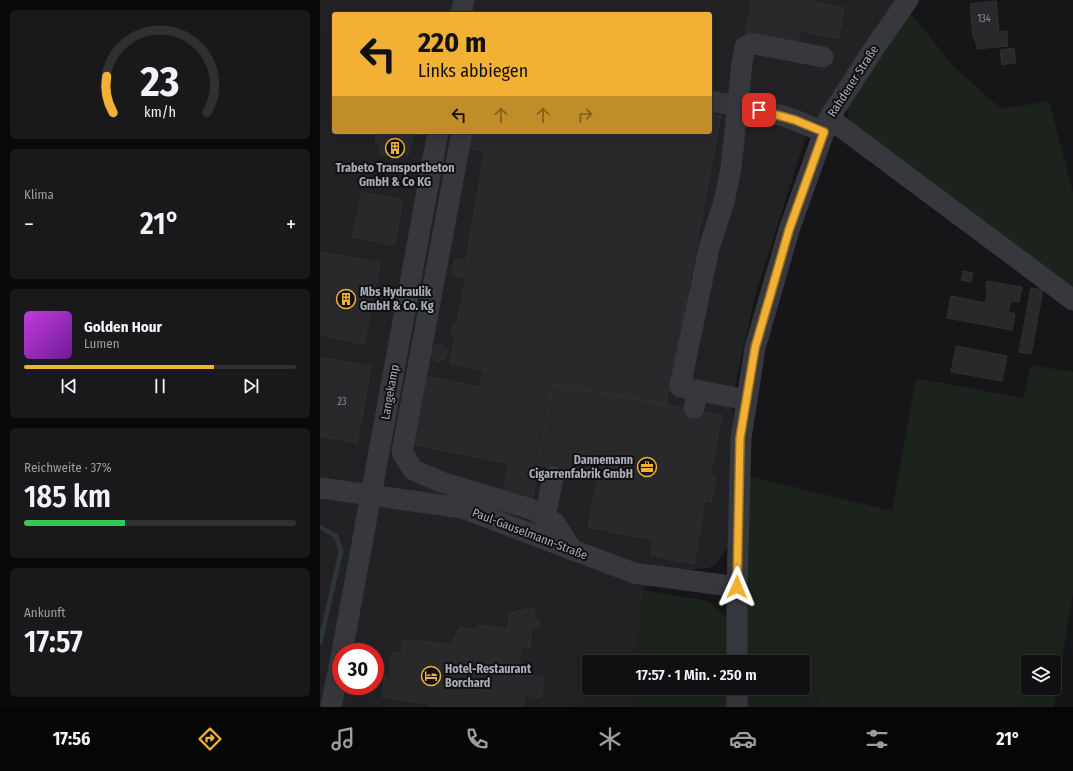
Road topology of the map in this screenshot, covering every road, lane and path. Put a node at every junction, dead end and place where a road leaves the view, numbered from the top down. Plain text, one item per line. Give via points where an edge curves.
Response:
1 (464, 0) edge
2 (908, 0) edge
3 (461, 12) edge
4 (823, 57) dead end
5 (712, 101) edge
6 (738, 106) junction
7 (826, 125) junction
8 (438, 134) edge
9 (462, 134) edge
10 (1073, 300) edge
11 (746, 400) junction
12 (553, 477) dead end
13 (320, 488) edge
14 (372, 494) junction
15 (545, 517) junction
16 (572, 550) junction
17 (737, 587) junction
18 (344, 643) edge
19 (737, 655) edge
20 (333, 695) edge
21 (737, 695) edge
22 (331, 707) edge
23 (737, 707) edge

1 - 3 street
2 - 7 street, Rahdener Straße
4 - 6 street via 750,44 745,47
5 - 6 street
6 - 7 street
6 - 11 street via 731,168 724,202 709,248 680,387 696,399
7 - 10 street
7 - 11 street, Rahdener Straße via 789,230 755,348
8 - 14 street, Langekamp
9 - 15 street via 402,452 413,470 442,482 531,509
11 - 17 street, Rahdener Straße via 740,438
12 - 15 street
13 - 14 street, Paul-Gauselmann-Straße
14 - 16 street, Paul-Gauselmann-Straße via 462,508
14 - 18 street, Langekamp
15 - 16 street via 555,523
16 - 17 street, Paul-Gauselmann-Straße via 634,574
17 - 19 street, Rahdener Straße
20 - 22 street
21 - 23 street

